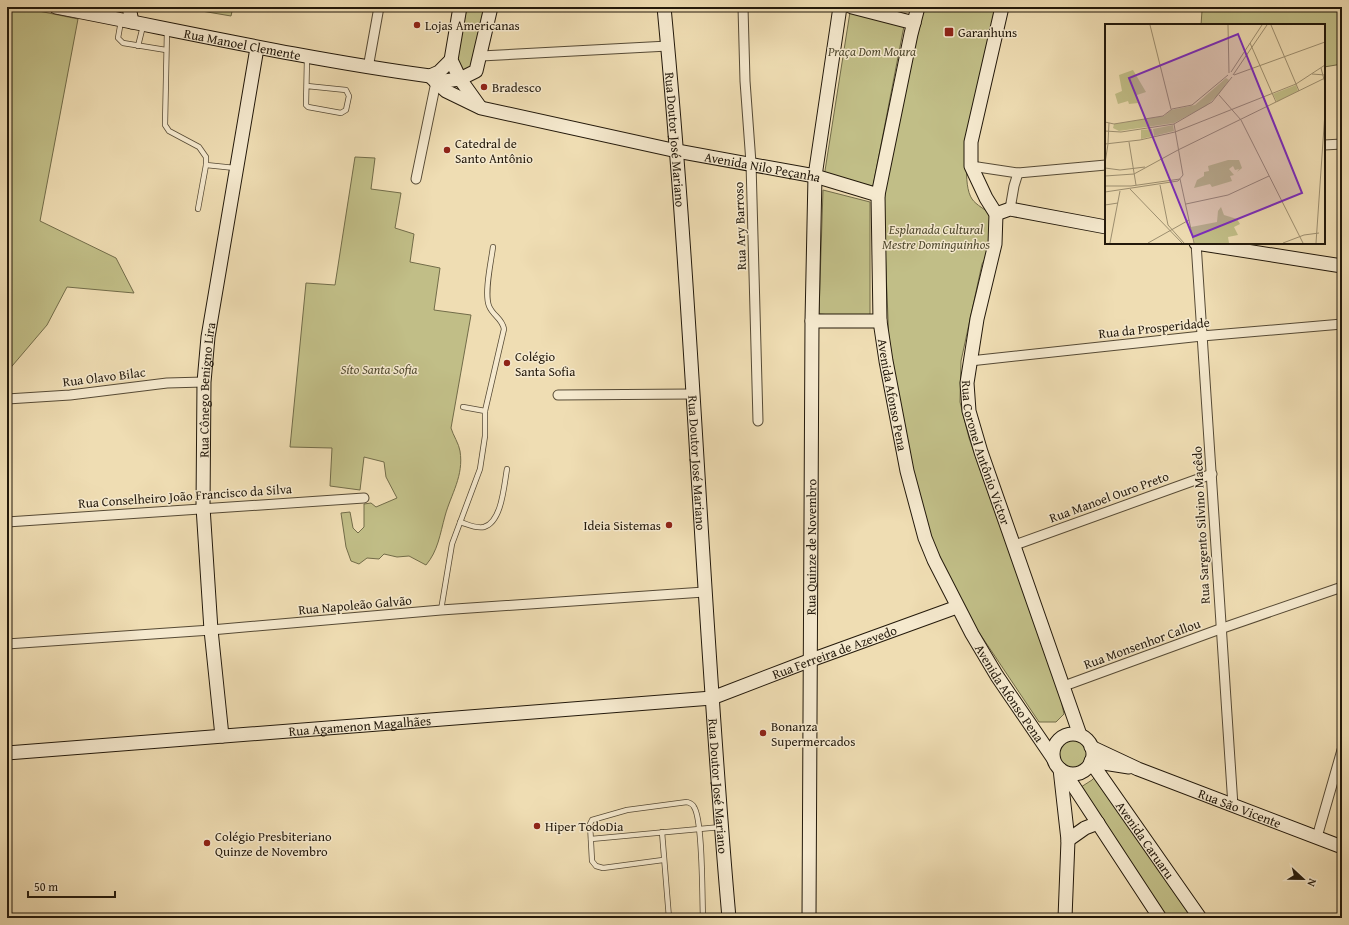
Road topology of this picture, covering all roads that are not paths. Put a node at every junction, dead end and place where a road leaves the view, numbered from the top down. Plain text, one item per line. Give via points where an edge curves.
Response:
1 (56, 7) edge
2 (129, 7) edge
3 (379, 7) edge
4 (460, 7) edge
5 (491, 7) edge
6 (664, 7) edge
7 (743, 7) edge
8 (840, 7) edge
9 (852, 7) edge
10 (918, 7) edge
11 (1002, 7) edge
12 (133, 22) junction
13 (914, 24) junction
14 (167, 30) junction
15 (138, 46) junction
16 (668, 46) junction
17 (257, 48) junction
18 (166, 50) junction
19 (481, 56) junction
20 (307, 57) junction
21 (452, 60) junction
22 (368, 68) junction
23 (433, 79) junction
24 (460, 79) junction
25 (307, 86) junction
26 (481, 108) junction
27 (1342, 144) edge
28 (1325, 145) edge
29 (677, 150) junction
30 (751, 163) junction
31 (206, 165) junction
32 (1105, 165) edge
33 (971, 166) junction
34 (236, 168) junction
35 (1018, 174) junction
36 (815, 176) junction
37 (416, 179) dead end
38 (878, 195) junction
39 (198, 209) dead end
40 (1010, 209) junction
41 (996, 214) junction
42 (1105, 227) edge
43 (1196, 244) edge
44 (1206, 244) edge
45 (1217, 245) edge
46 (493, 247) dead end
47 (1342, 266) edge
48 (812, 321) junction
49 (880, 321) junction
50 (1342, 324) edge
51 (1202, 336) junction
52 (970, 361) junction
53 (204, 382) junction
54 (692, 394) junction
55 (558, 395) dead end
56 (7, 399) edge
57 (462, 407) dead end
58 (485, 411) junction
59 (758, 421) dead end
60 (507, 469) dead end
61 (1212, 474) junction
62 (364, 498) dead end
63 (203, 507) junction
64 (7, 522) edge
65 (460, 522) junction
66 (1015, 545) junction
67 (1342, 587) edge
68 (704, 592) junction
69 (957, 607) junction
70 (441, 610) junction
71 (1220, 629) junction
72 (211, 630) junction
73 (7, 644) edge
74 (811, 660) junction
75 (1064, 686) junction
76 (712, 698) junction
77 (1080, 735) junction
78 (222, 736) junction
79 (1092, 747) junction
80 (1342, 750) edge
81 (7, 753) edge
82 (1050, 754) junction
83 (1091, 761) junction
84 (1138, 769) junction
85 (1062, 771) junction
86 (1232, 806) junction
87 (1098, 823) junction
88 (721, 827) junction
89 (699, 829) junction
90 (662, 832) junction
91 (1318, 837) junction
92 (591, 839) junction
93 (1068, 840) junction
94 (1342, 847) edge
95 (663, 860) junction
96 (669, 918) edge
97 (703, 918) edge
98 (729, 918) edge
99 (809, 918) edge
100 (1065, 918) edge
101 (1160, 918) edge
102 (1200, 918) edge

1 - 12 main road, Rua Manoel Clemente
2 - 12 main road
3 - 22 street
4 - 21 main road
5 - 19 main road
6 - 16 main road, Rua Doutor José Mariano
7 - 30 street, Rua Ary Barroso
8 - 36 main road, Rua Quinze de Novembro
9 - 13 main road
10 - 13 main road, Avenida Afonso Pena
11 - 33 main road via 971,142
12 - 14 main road, Rua Manoel Clemente
12 - 15 lane
12 - 15 lane via 118,38 120,41
13 - 38 main road, Avenida Afonso Pena
14 - 17 main road, Rua Manoel Clemente
14 - 18 lane
15 - 18 lane
16 - 19 street
16 - 29 main road, Rua Doutor José Mariano
17 - 20 main road, Rua Manoel Clemente
17 - 34 main road, Rua Cônego Benigno Lira
18 - 31 lane via 165,125 169,131 204,152
19 - 24 main road via 476,71
20 - 22 main road, Rua Manoel Clemente
20 - 25 lane
21 - 23 main road
21 - 24 main road
22 - 23 main road, Rua Manoel Clemente
23 - 24 main road
23 - 26 main road, Avenida Nilo Peçanha via 446,91
23 - 37 street
24 - 26 main road
25 - 25 lane via 308,107 341,113 346,110 349,96 346,90
26 - 29 main road, Avenida Nilo Peçanha
27 - 28 street
29 - 30 main road, Avenida Nilo Peçanha
29 - 54 main road, Rua Doutor José Mariano
30 - 36 main road, Avenida Nilo Peçanha
30 - 59 street, Rua Ary Barroso
31 - 34 lane
31 - 39 lane
32 - 35 street
33 - 35 street
33 - 41 main road
34 - 53 main road, Rua Cônego Benigno Lira via 208,337
35 - 40 street
36 - 38 main road, Avenida Nilo Peçanha
36 - 48 main road, Rua Quinze de Novembro
38 - 49 main road, Avenida Afonso Pena
40 - 41 main road
40 - 42 main road
41 - 52 main road, Rua Coronel Antônio Victor via 995,244
43 - 51 street, Rua Sargento Silvino Macêdo
44 - 45 main road
45 - 47 main road
46 - 58 lane via 489,306 503,323 504,329
48 - 49 main road
48 - 74 main road, Rua Quinze de Novembro
49 - 69 main road, Avenida Afonso Pena via 895,414 915,505 932,555
50 - 51 street, Rua da Prosperidade
51 - 52 street, Rua da Prosperidade
51 - 61 street, Rua Sargento Silvino Macêdo
52 - 66 main road, Rua Coronel Antônio Victor via 967,397 972,424
53 - 56 street, Rua Olavo Bilac via 167,383 70,395
53 - 63 main road, Rua Cônego Benigno Lira
54 - 55 street
54 - 68 main road, Rua Doutor José Mariano
57 - 58 lane
58 - 65 lane via 485,436 480,469
60 - 65 lane via 500,506 491,524 483,528
61 - 66 street, Rua Manoel Ouro Preto
61 - 71 street, Rua Sargento Silvino Macêdo
62 - 63 street, Rua Conselheiro João Francisco da Silva
63 - 64 street, Rua Conselheiro João Francisco da Silva
63 - 72 main road, Rua Cônego Benigno Lira
65 - 70 lane via 452,544
66 - 75 main road, Rua Coronel Antônio Victor
67 - 71 street, Rua Monsenhor Callou
68 - 70 street, Rua Napoleão Galvão
68 - 76 main road, Rua Doutor José Mariano
69 - 74 main road, Rua Ferreira de Azevedo
69 - 82 main road, Avenida Afonso Pena via 997,676
70 - 72 street, Rua Napoleão Galvão
71 - 75 street, Rua Monsenhor Callou
71 - 86 street, Rua Sargento Silvino Macêdo
72 - 73 street, Rua Napoleão Galvão
72 - 78 main road, Rua Cônego Benigno Lira
74 - 76 main road, Rua Ferreira de Azevedo
74 - 99 main road, Rua Quinze de Novembro
75 - 77 main road, Rua Coronel Antônio Victor
76 - 78 main road, Rua Agamenon Magalhães
76 - 88 main road, Rua Doutor José Mariano
77 - 79 main road
77 - 82 main road via 1068,734 1058,740
78 - 81 main road, Rua Agamenon Magalhães
79 - 83 main road
79 - 84 main road
80 - 91 street
82 - 85 main road
83 - 84 main road
83 - 85 main road via 1088,767 1078,773
83 - 102 main road, Avenida Caruaru
84 - 86 main road, Rua São Vicente
85 - 87 main road
85 - 93 main road
86 - 91 main road, Rua São Vicente
87 - 93 main road via 1085,828
87 - 101 main road
88 - 89 lane
88 - 98 main road, Rua Doutor José Mariano
89 - 90 lane
89 - 92 lane via 695,807 687,802 627,810 597,818 590,824
89 - 97 lane
90 - 92 lane
90 - 95 lane
91 - 94 main road, Rua São Vicente
92 - 95 lane via 592,861 596,866 603,868
93 - 100 main road
95 - 96 lane

